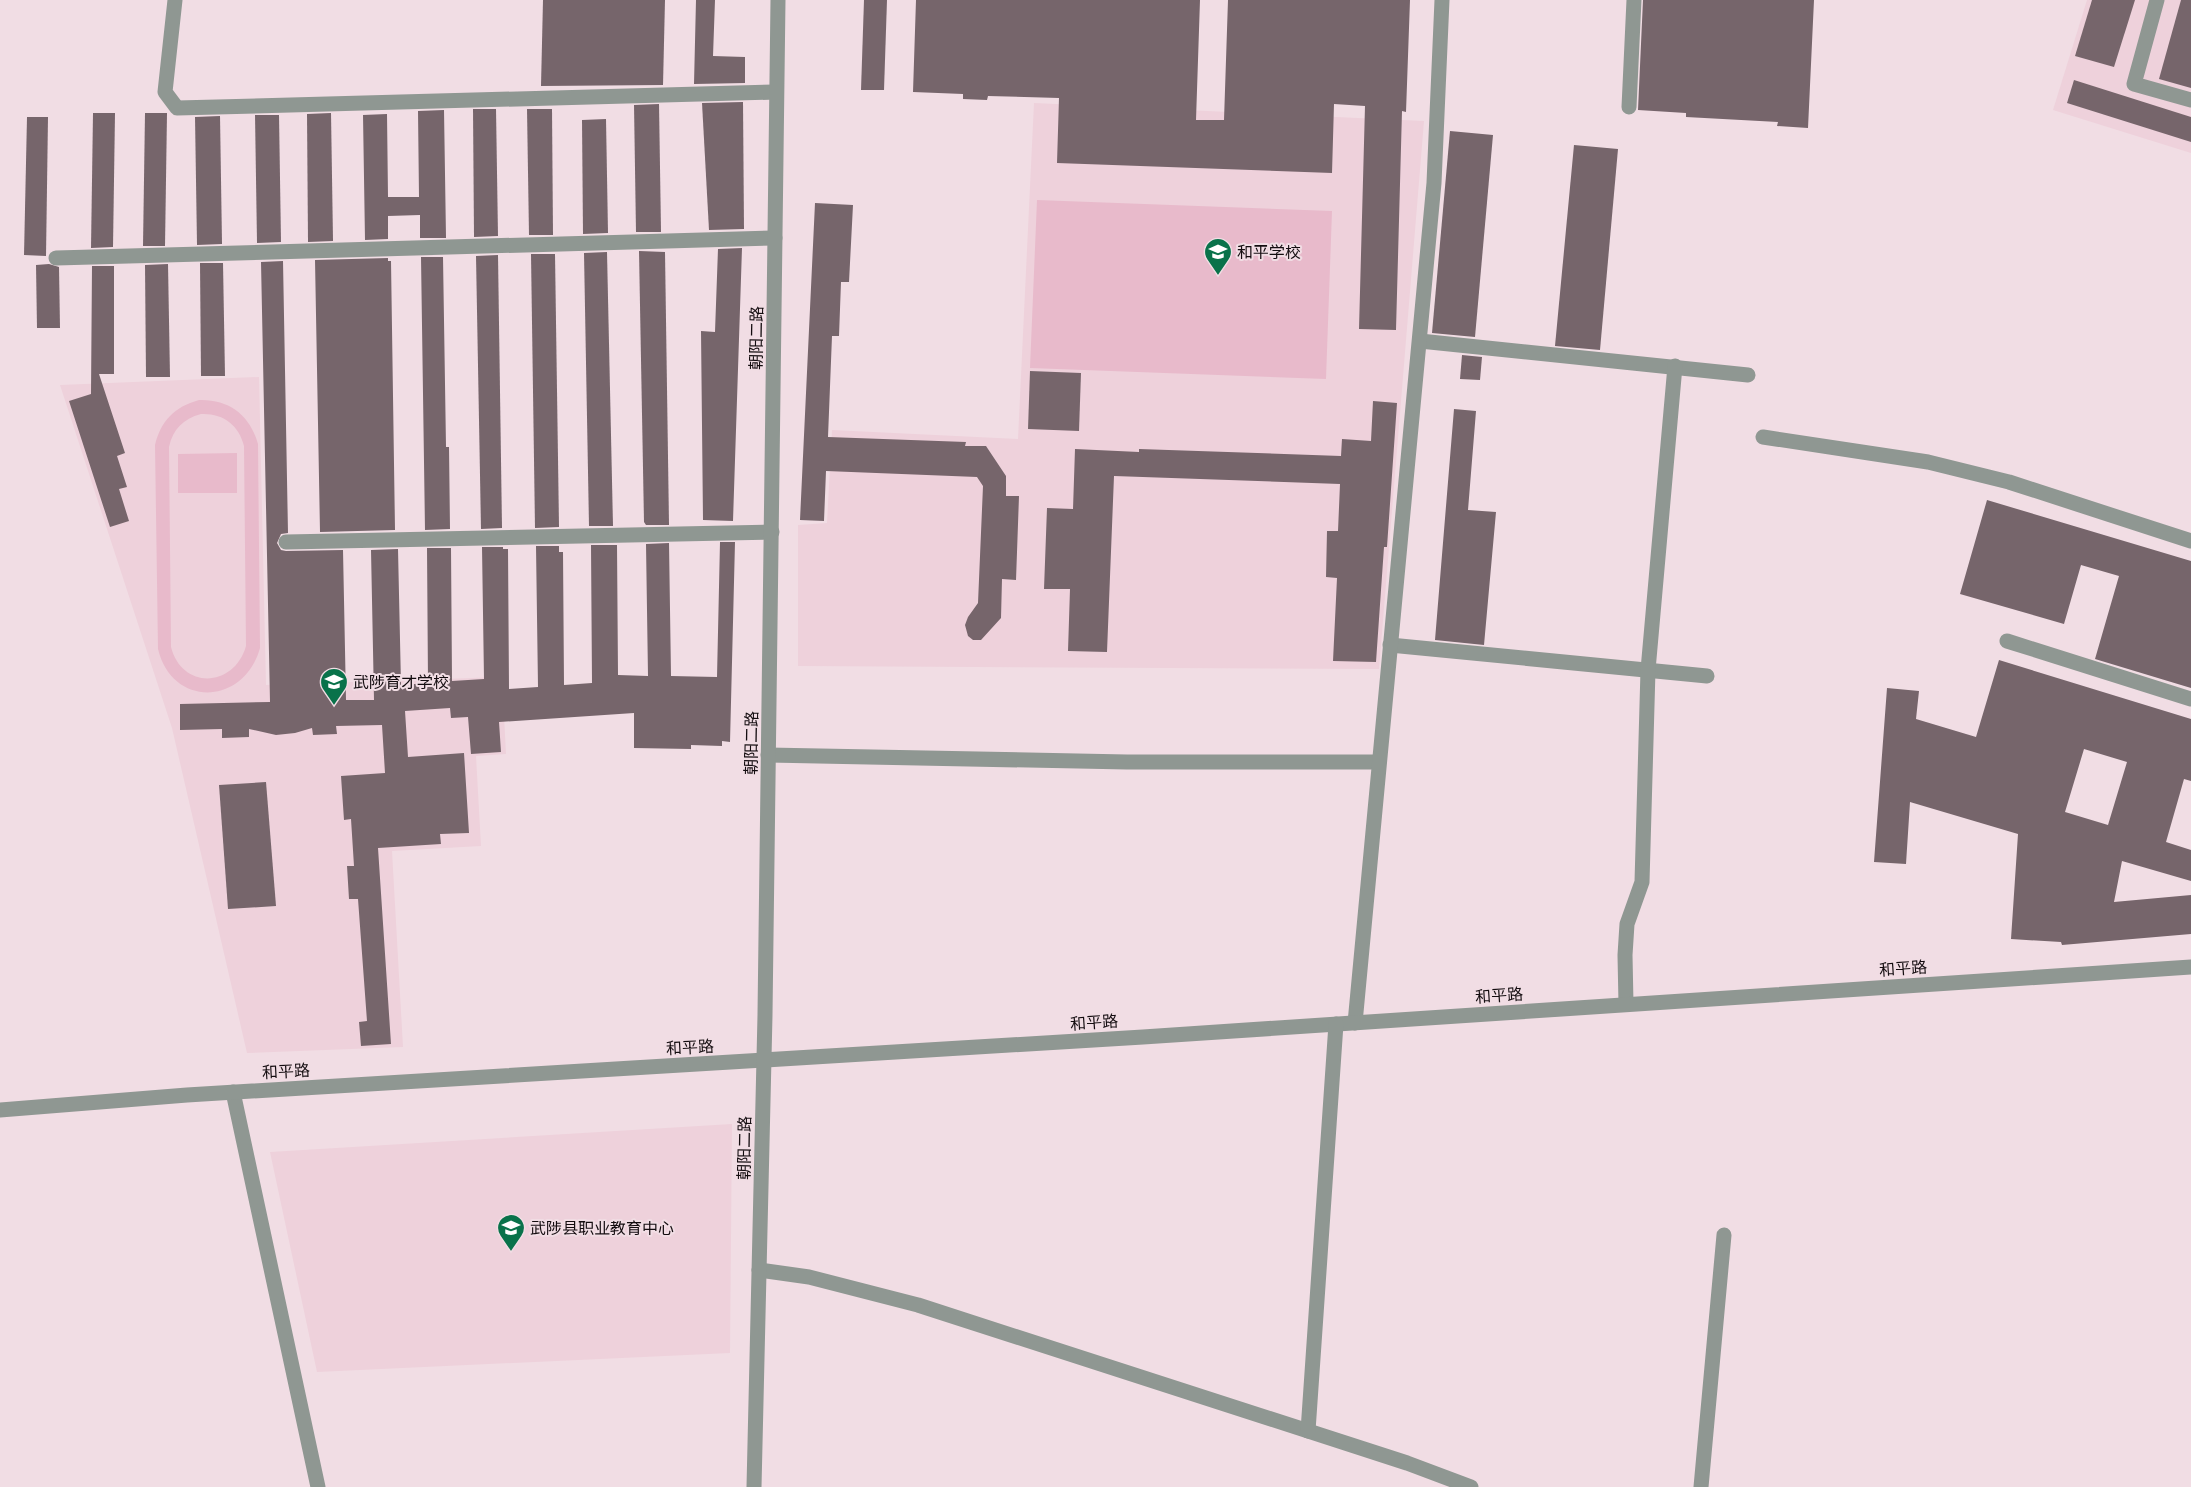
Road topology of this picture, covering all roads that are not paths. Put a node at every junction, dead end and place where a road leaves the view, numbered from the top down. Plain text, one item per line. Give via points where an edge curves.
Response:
1 (175, 0) edge
2 (778, 0) edge
3 (1442, 0) edge
4 (1634, 0) edge
5 (2157, 0) edge
6 (776, 92) junction
7 (2191, 100) edge
8 (1629, 107) dead end
9 (774, 238) junction
10 (56, 258) dead end
11 (1420, 341) junction
12 (1675, 366) junction
13 (1748, 374) dead end
14 (1763, 437) dead end
15 (772, 532) junction
16 (2191, 541) edge
17 (286, 542) dead end
18 (2007, 641) dead end
19 (1390, 645) junction
20 (1648, 670) junction
21 (1707, 676) dead end
22 (2191, 699) edge
23 (768, 754) junction
24 (1379, 762) junction
25 (2191, 967) edge
26 (1626, 1004) junction
27 (1355, 1022) junction
28 (1336, 1024) junction
29 (764, 1060) junction
30 (233, 1092) junction
31 (0, 1110) edge
32 (1724, 1235) dead end
33 (759, 1270) junction
34 (1308, 1431) junction
35 (318, 1487) edge
36 (754, 1487) edge
37 (1471, 1487) edge
38 (1701, 1487) edge

1 - 6 street via 165,92 177,108
2 - 6 street, 朝阳二路
3 - 11 street via 1434,183
4 - 8 street
5 - 7 street via 2134,84
6 - 9 street, 朝阳二路
9 - 10 street
9 - 15 street, 朝阳二路
11 - 12 street
11 - 19 street
12 - 13 street
12 - 20 street
14 - 16 street via 1928,462 2009,482
15 - 17 street
15 - 23 street, 朝阳二路
18 - 22 street
19 - 20 street
19 - 24 street
20 - 21 street
20 - 26 street via 1642,882 1627,924 1624,955
23 - 24 street via 1127,762
23 - 29 street, 朝阳二路
24 - 27 street
25 - 26 street, 和平路
26 - 27 street, 和平路
27 - 28 street, 和平路
28 - 29 street, 和平路
28 - 34 street
29 - 30 street, 和平路
29 - 33 street, 朝阳二路
30 - 31 street, 和平路
30 - 35 street
32 - 38 street
33 - 34 street via 809,1277 918,1305
33 - 36 street, 朝阳二路
34 - 37 street

